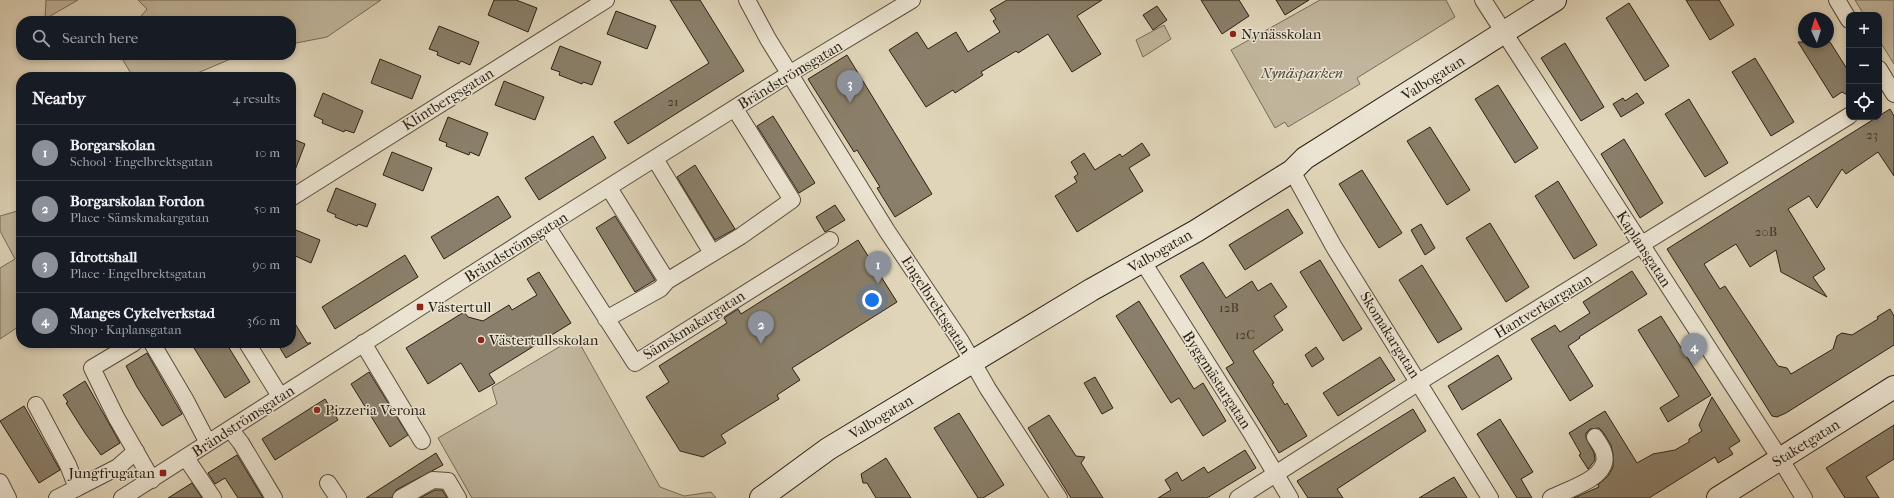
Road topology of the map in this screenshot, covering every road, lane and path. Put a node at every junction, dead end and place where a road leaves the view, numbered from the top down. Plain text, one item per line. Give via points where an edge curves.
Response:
1 (606, 0) edge
2 (912, 0) edge
3 (1483, 0) edge
4 (1555, 0) edge
5 (1836, 0) edge
6 (751, 3) edge
7 (1846, 15) edge
8 (1504, 32) junction
9 (789, 74) junction
10 (1882, 76) edge
11 (1890, 92) edge
12 (734, 109) junction
13 (1846, 118) edge
14 (655, 159) junction
15 (1292, 171) junction
16 (609, 188) junction
17 (296, 195) edge
18 (547, 226) junction
19 (830, 240) dead end
20 (1642, 246) junction
21 (712, 254) junction
22 (1143, 262) junction
23 (667, 281) junction
24 (606, 319) junction
25 (363, 343) junction
26 (126, 348) edge
27 (155, 348) edge
28 (250, 348) edge
29 (973, 362) junction
30 (1419, 382) junction
31 (1894, 387) edge
32 (280, 396) junction
33 (36, 405) dead end
34 (230, 429) junction
35 (1595, 437) dead end
36 (422, 441) dead end
37 (208, 443) junction
38 (136, 451) junction
39 (186, 458) junction
40 (1781, 460) junction
41 (1276, 474) junction
42 (152, 480) junction
43 (0, 482) edge
44 (328, 483) dead end
45 (77, 488) junction
46 (8, 498) edge
47 (57, 498) edge
48 (122, 498) edge
49 (213, 498) edge
50 (274, 498) edge
51 (338, 498) edge
52 (401, 498) edge
53 (458, 498) edge
54 (761, 498) edge
55 (1059, 498) edge
56 (1238, 498) edge
57 (1290, 498) edge
58 (1490, 498) edge
59 (1551, 498) edge
60 (1718, 498) edge
61 (1804, 498) edge

1 - 17 street, Klintbergsgatan
2 - 9 street, Brändströmsgatan
3 - 8 street, Kaplansgatan
4 - 8 street, Valbogatan
5 - 7 street
6 - 9 street, Engelbrektsgatan
8 - 15 street, Valbogatan via 1305,158
8 - 20 street, Kaplansgatan
9 - 12 street, Brändströmsgatan
9 - 29 street, Engelbrektsgatan
10 - 11 street
12 - 14 street, Brändströmsgatan
12 - 21 street via 792,200
13 - 20 street, Hantverkargatan
14 - 16 street, Brändströmsgatan
14 - 21 street
15 - 22 street, Valbogatan
15 - 30 street, Skomakargatan via 1334,247
16 - 18 street, Brändströmsgatan
16 - 23 street
18 - 24 street, Sämskmakargatan
18 - 25 street, Brändströmsgatan
19 - 24 street, Sämskmakargatan via 635,362
20 - 30 street, Hantverkargatan
20 - 40 street, Kaplansgatan
21 - 23 street
22 - 29 street, Valbogatan via 1091,290
22 - 41 street, Byggmästargatan
23 - 24 street via 660,289
25 - 32 street, Brändströmsgatan
25 - 36 street
26 - 38 street via 92,368 112,410
27 - 37 street
28 - 32 street
29 - 54 street, Valbogatan via 828,449
29 - 55 street, Engelbrektsgatan
30 - 41 street, Hantverkargatan
30 - 58 street, Skomakargatan
31 - 40 street, Staketgatan
32 - 34 street, Brändströmsgatan
33 - 45 street via 68,465
34 - 37 street, Brändströmsgatan
34 - 50 street
35 - 59 street via 1604,454 1604,465 1597,475
37 - 39 street, Brändströmsgatan
38 - 42 street
38 - 45 street via 118,467
39 - 42 street, Brändströmsgatan
39 - 49 street
40 - 60 street, Staketgatan
40 - 61 street, Kaplansgatan
41 - 56 street, Hantverkargatan
41 - 57 street, Byggmästargatan
42 - 48 street, Brändströmsgatan
43 - 46 street
44 - 51 street
45 - 47 street
52 - 53 street via 433,480 448,481

